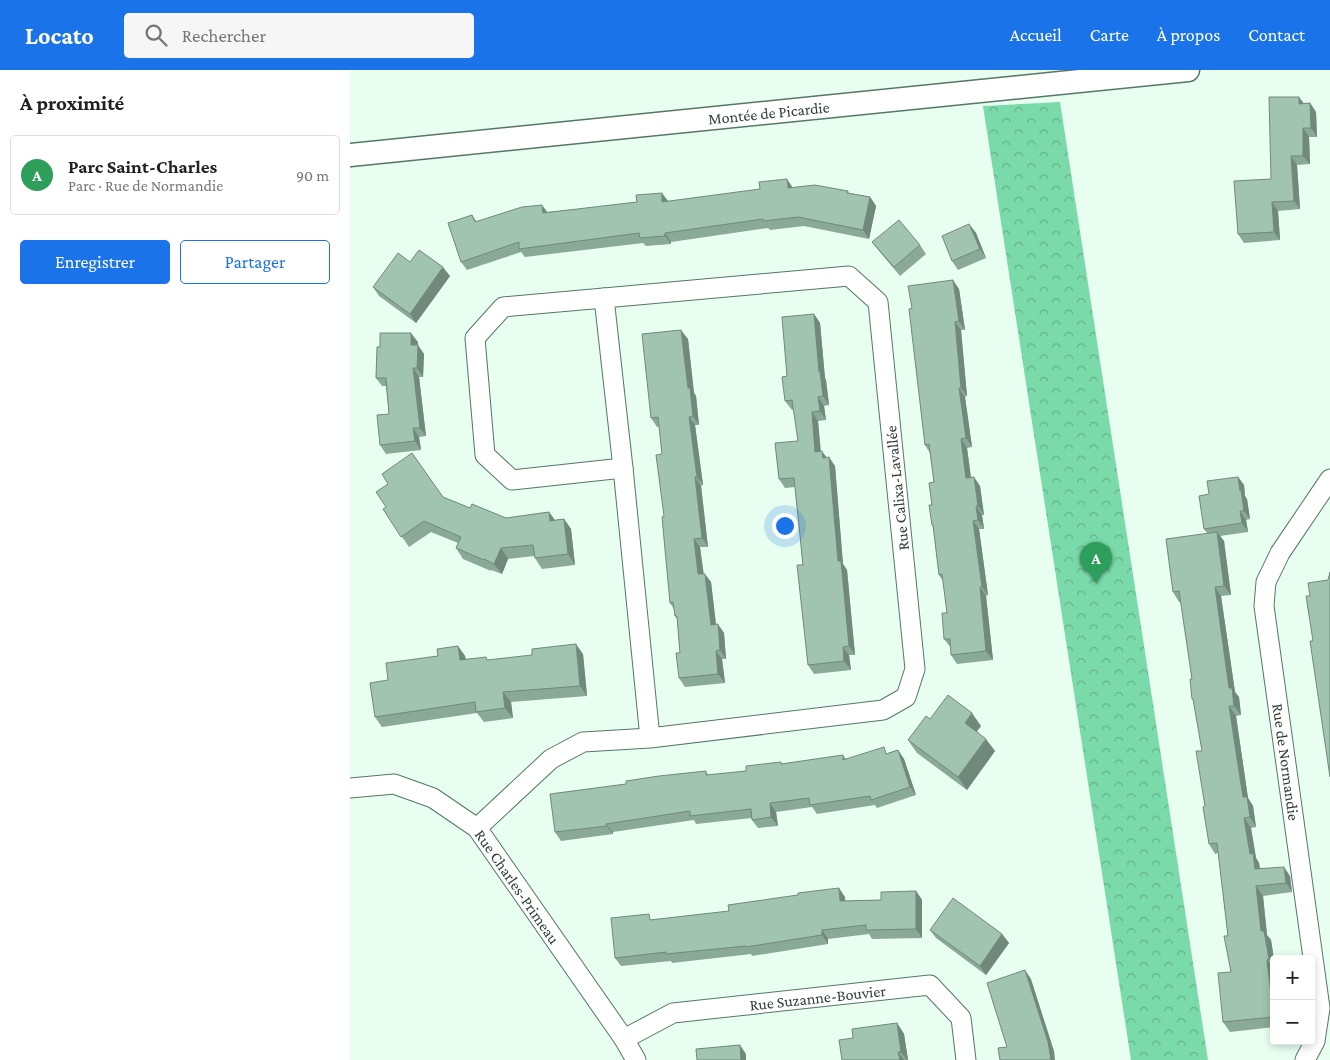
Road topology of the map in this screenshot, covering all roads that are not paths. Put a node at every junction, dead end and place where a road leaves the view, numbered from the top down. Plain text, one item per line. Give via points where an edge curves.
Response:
1 (1188, 70) edge
2 (350, 155) edge
3 (604, 298) junction
4 (623, 468) junction
5 (1330, 479) edge
6 (650, 738) junction
7 (350, 788) edge
8 (477, 828) junction
9 (624, 1039) junction
10 (636, 1060) edge
11 (966, 1060) edge
12 (1305, 1060) edge

1 - 2 street, Montée de Picardie
3 - 4 street
3 - 4 street, Rue Calixa-Lavallée via 503,307 474,338 485,456 512,480
3 - 6 street, Rue Calixa-Lavallée via 849,276 878,302 915,669 906,697 883,710
4 - 6 street
5 - 12 street, Rue de Normandie via 1280,553 1266,582 1264,606 1320,1008 1315,1041
6 - 8 street, Rue Calixa-Lavallée via 583,742 551,760
7 - 8 street, Rue Charles-Primeau via 394,784 433,798
8 - 9 street, Rue Charles-Primeau
9 - 10 street, Rue Charles-Primeau
9 - 11 street, Rue Suzanne-Bouvier via 673,1013 930,985 960,1018

